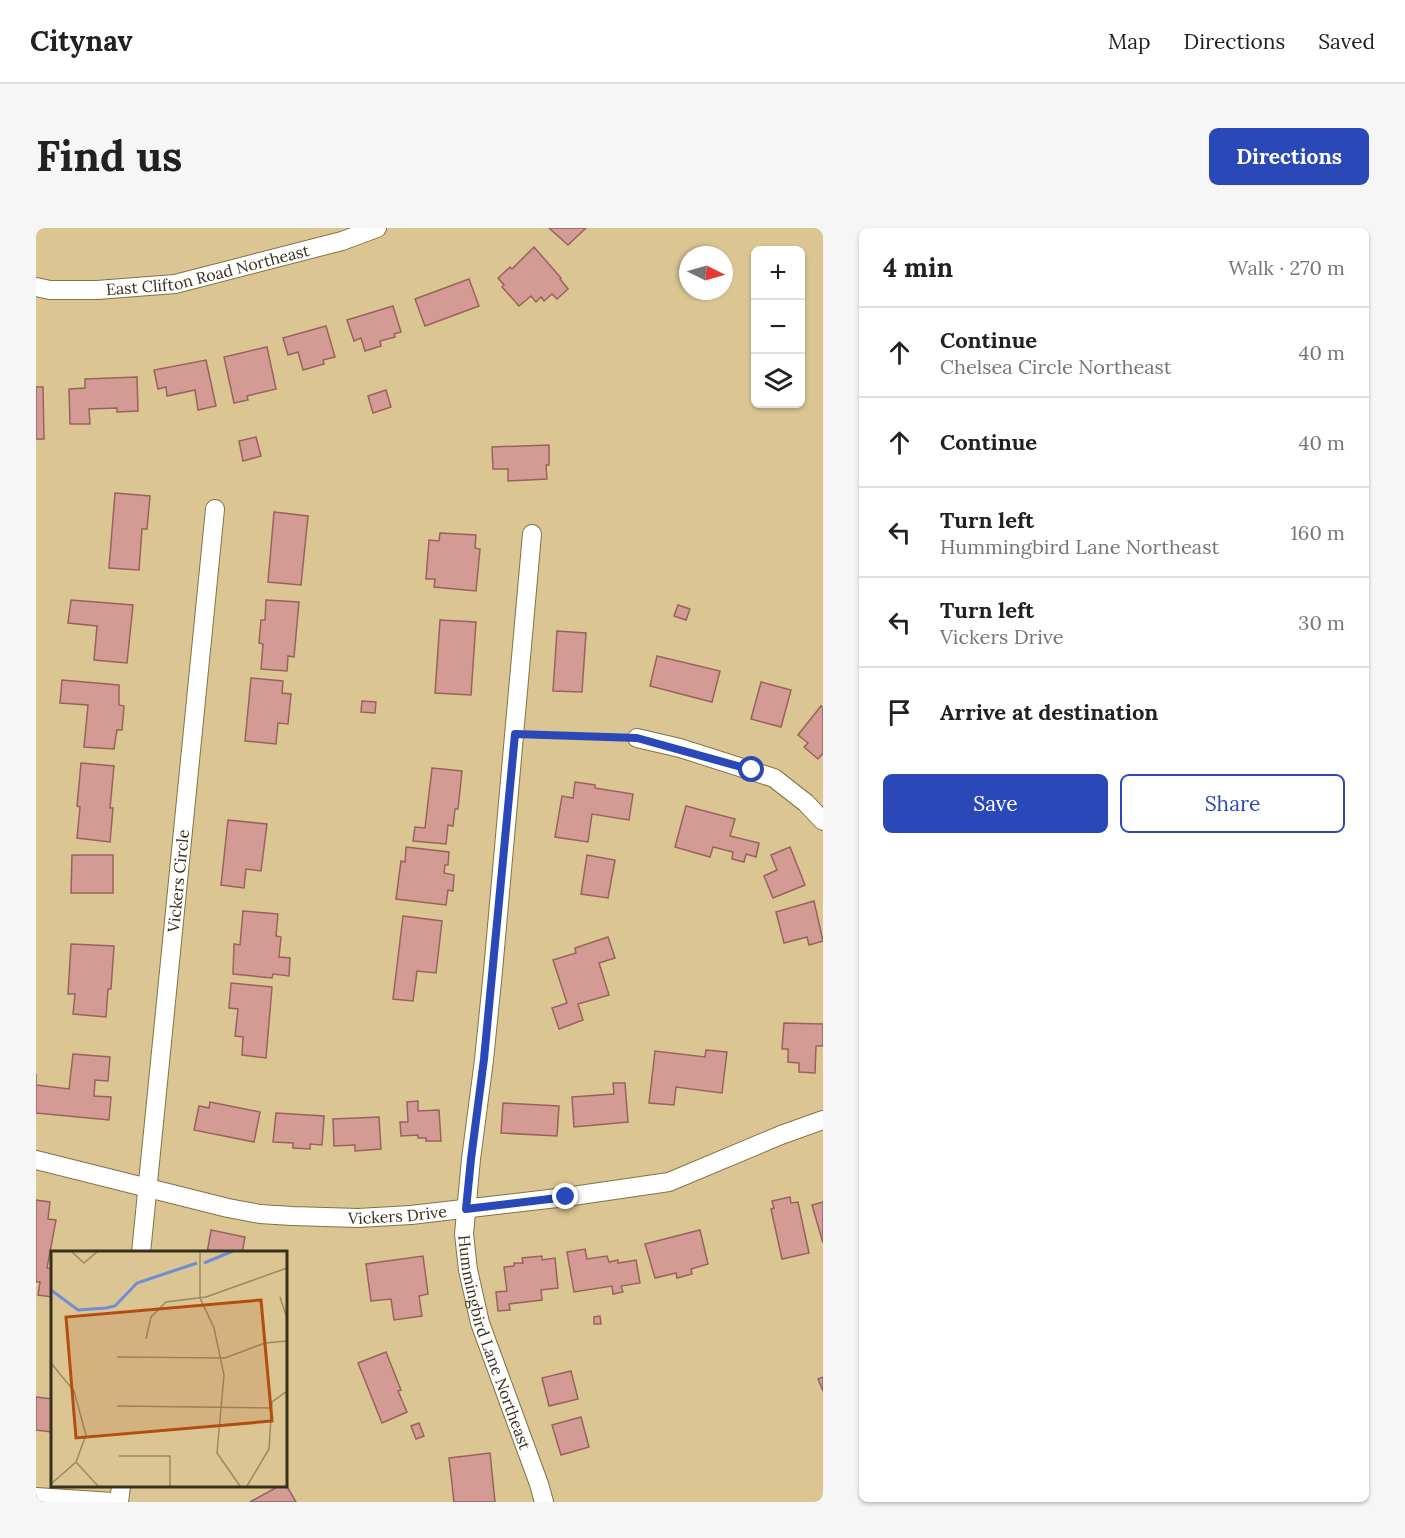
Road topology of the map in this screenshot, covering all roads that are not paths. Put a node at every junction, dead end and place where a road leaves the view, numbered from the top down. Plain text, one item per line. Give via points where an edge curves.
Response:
1 (377, 228) edge
2 (36, 287) edge
3 (215, 509) dead end
4 (532, 534) dead end
5 (637, 738) road end
6 (823, 821) edge
7 (823, 1120) edge
8 (36, 1160) edge
9 (147, 1187) junction
10 (466, 1209) junction
11 (141, 1251) edge
12 (121, 1487) edge
13 (36, 1497) edge
14 (113, 1502) edge
15 (119, 1502) edge
16 (544, 1502) edge

1 - 2 street, East Clifton Road Northeast via 342,241 175,284 97,290
3 - 9 street, Vickers Circle
4 - 10 street, Hummingbird Lane Northeast via 485,1048
5 - 6 street via 774,778
7 - 10 street, Vickers Drive via 669,1182
8 - 9 street, Vickers Drive
9 - 10 street, Vickers Drive via 228,1208 292,1216 358,1218
9 - 11 street, Vickers Circle
10 - 16 street, Hummingbird Lane Northeast via 468,1270 480,1323
12 - 15 street
13 - 14 street

